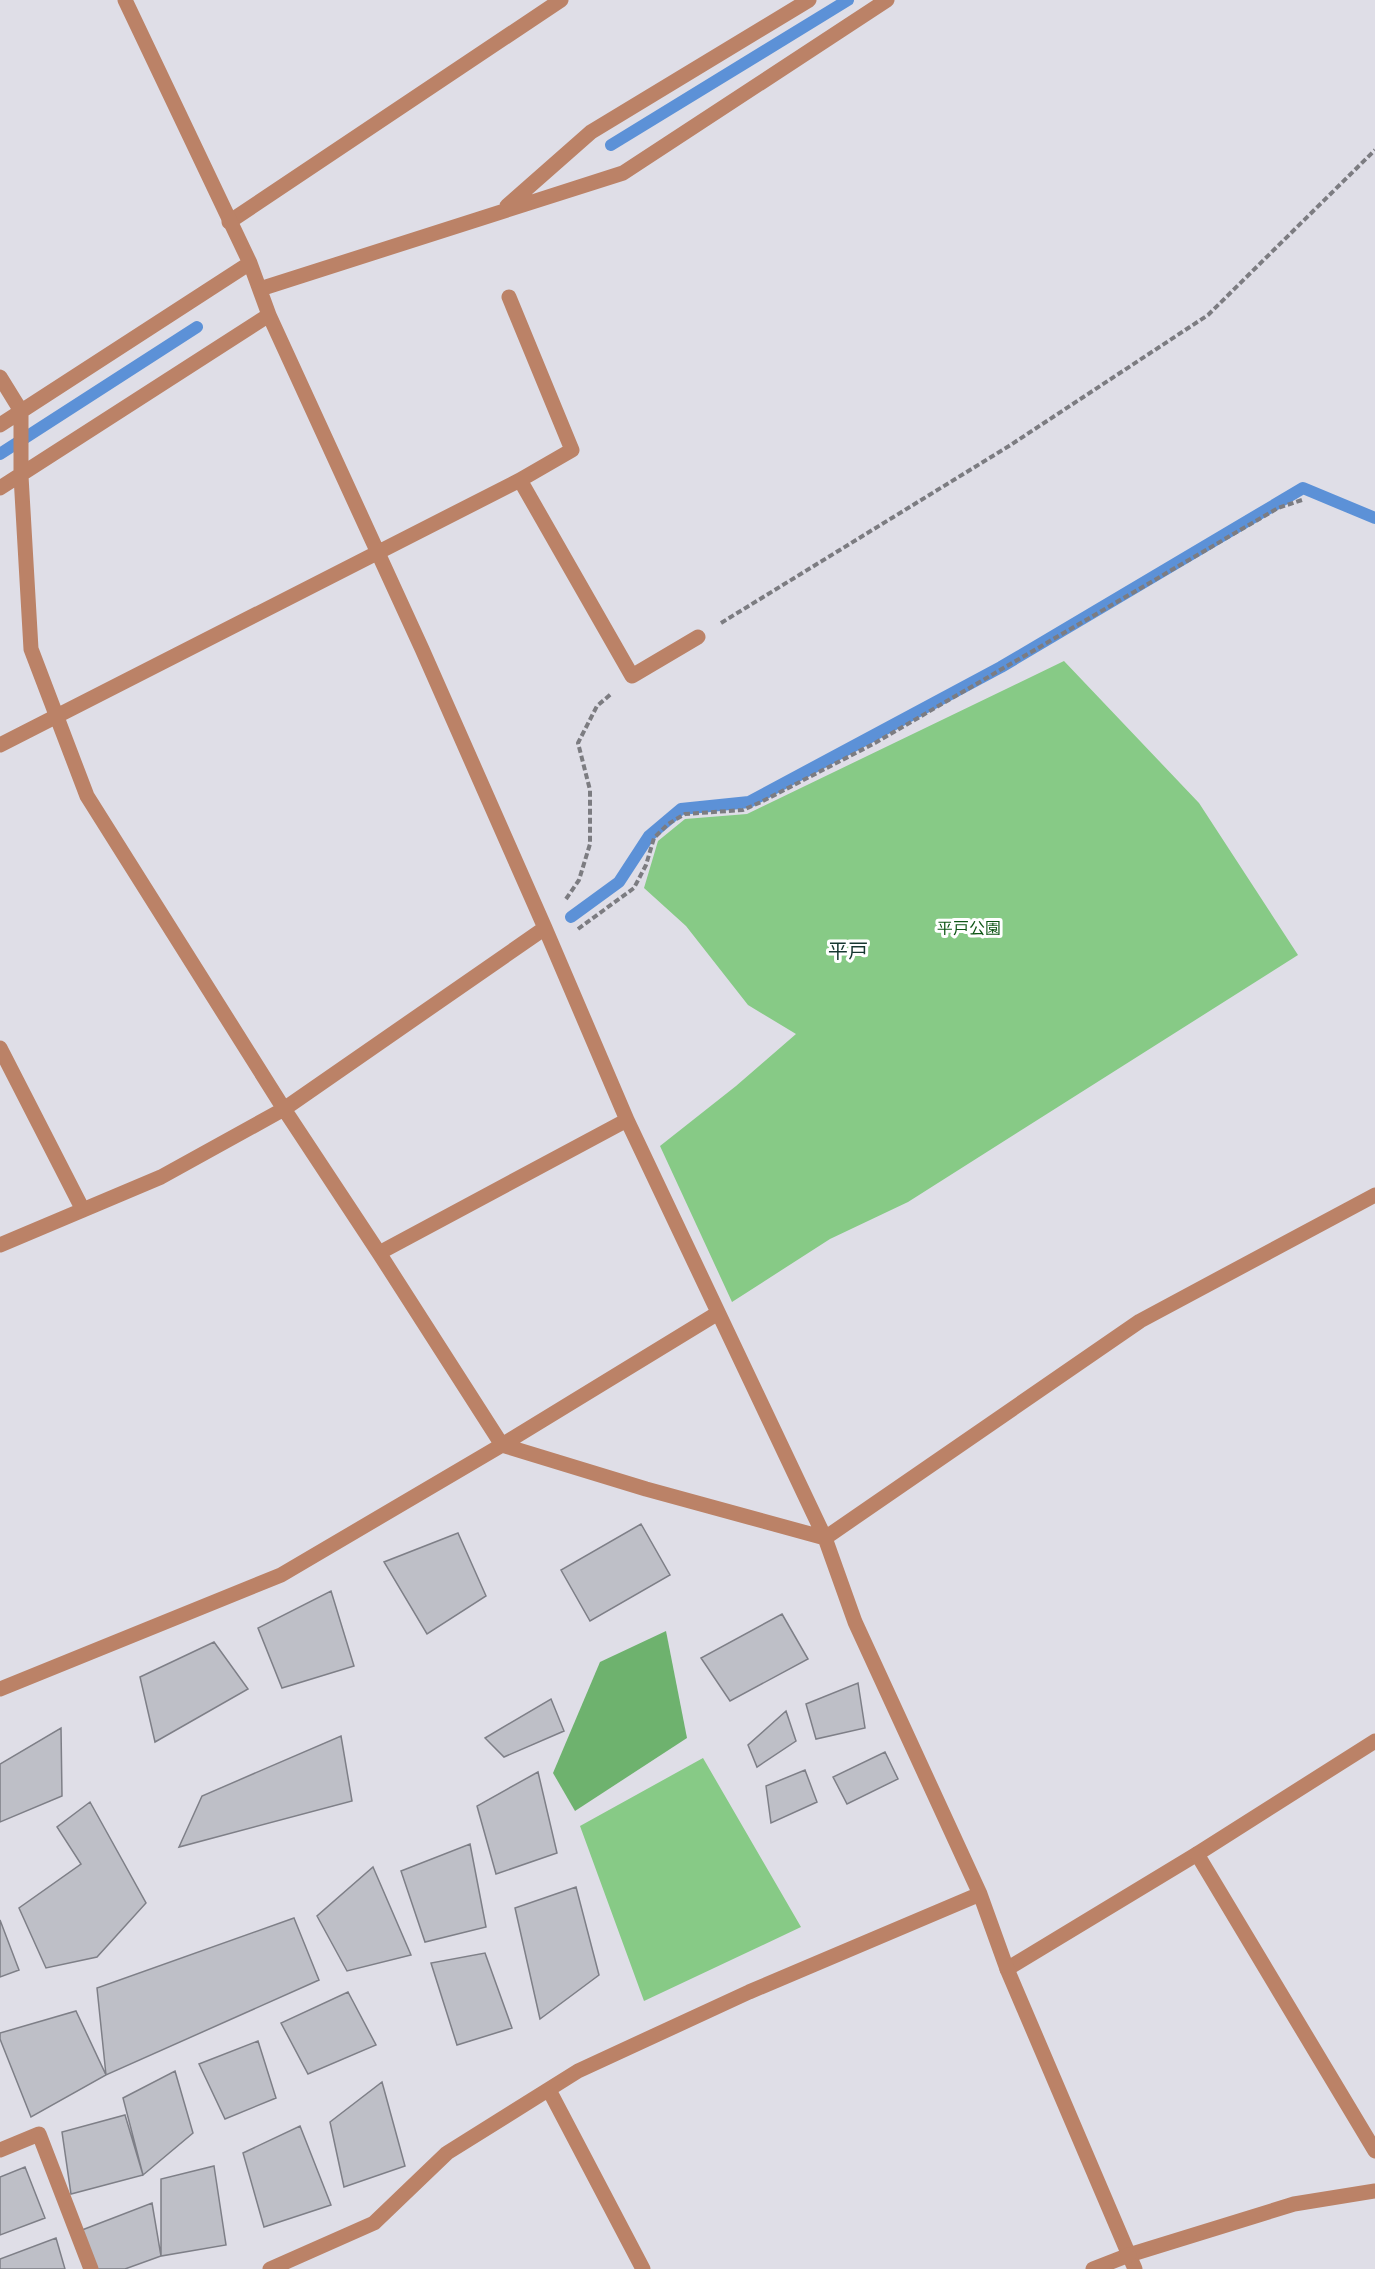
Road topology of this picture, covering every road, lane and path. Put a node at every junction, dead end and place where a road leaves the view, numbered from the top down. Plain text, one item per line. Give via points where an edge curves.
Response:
1 (125, 0) edge
2 (561, 0) edge
3 (808, 0) edge
4 (887, 0) edge
5 (1375, 150) edge
6 (502, 211) junction
7 (230, 222) junction
8 (250, 262) junction
9 (260, 289) junction
10 (509, 297) dead end
11 (269, 315) junction
12 (0, 377) edge
13 (21, 411) junction
14 (0, 425) edge
15 (21, 476) junction
16 (520, 480) junction
17 (0, 488) edge
18 (1302, 500) dead end
19 (377, 553) junction
20 (698, 637) joint
21 (632, 676) junction
22 (57, 718) junction
23 (0, 745) edge
24 (545, 928) junction
25 (553, 947) junction
26 (0, 1047) edge
27 (284, 1109) junction
28 (627, 1120) junction
29 (1375, 1195) edge
30 (83, 1210) junction
31 (0, 1245) edge
32 (379, 1253) junction
33 (718, 1313) junction
34 (502, 1445) junction
35 (825, 1538) junction
36 (0, 1689) edge
37 (1375, 1741) edge
38 (1197, 1854) junction
39 (980, 1894) junction
40 (1007, 1969) junction
41 (549, 2090) junction
42 (0, 2150) edge
43 (1375, 2151) edge
44 (1375, 2192) edge
45 (1132, 2262) edge
46 (92, 2269) edge
47 (270, 2269) edge
48 (643, 2269) edge
49 (1093, 2269) edge

1 - 7 street
2 - 7 street
3 - 6 street via 591,132
4 - 6 street via 623,173
5 - 20 path via 1208,315 1009,446
6 - 9 street
7 - 8 street
8 - 9 street
8 - 13 street
9 - 11 street
10 - 16 street via 572,450
11 - 15 street
11 - 19 street
12 - 13 street
13 - 14 street
13 - 15 street
15 - 17 street
15 - 22 street via 31,649
16 - 19 street
16 - 21 street
18 - 25 path via 1278,508 875,743 761,802 743,810 685,814 668,824 654,838 634,888
19 - 22 street
19 - 24 street
20 - 21 street
21 - 24 path via 597,706 579,743 590,790 590,844 579,880
22 - 23 street
22 - 27 street via 87,796
24 - 25 street
24 - 27 street
25 - 28 street
26 - 30 street
27 - 30 street via 161,1177
27 - 32 street
28 - 32 street
28 - 33 street
29 - 35 street via 1140,1321
30 - 31 street
32 - 34 street
33 - 34 street
33 - 35 street
34 - 35 street
34 - 36 street via 280,1575
35 - 39 street via 855,1622
37 - 38 street
38 - 40 street
38 - 43 street
39 - 40 street
39 - 41 street via 749,1992 579,2071
40 - 45 street
41 - 47 street via 447,2153 374,2223
41 - 48 street
42 - 46 street via 39,2134
44 - 45 street via 1294,2204
45 - 49 street

